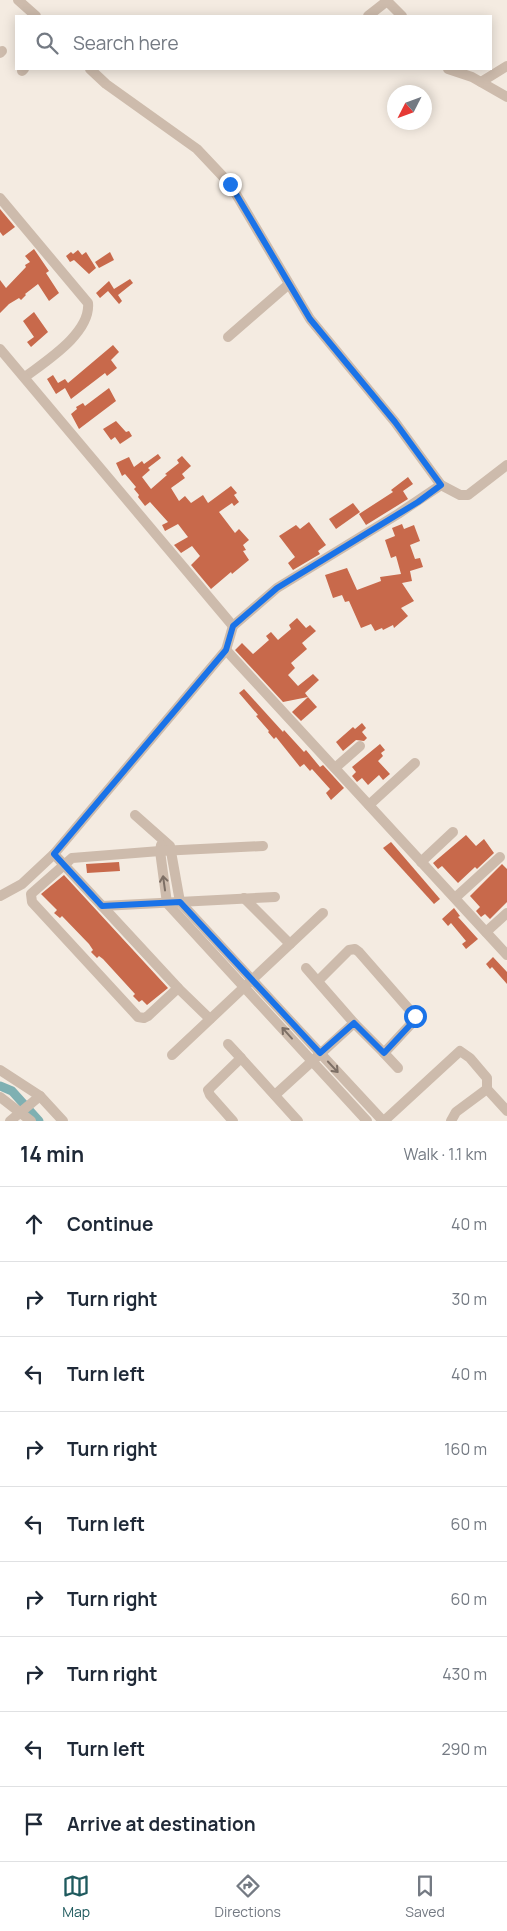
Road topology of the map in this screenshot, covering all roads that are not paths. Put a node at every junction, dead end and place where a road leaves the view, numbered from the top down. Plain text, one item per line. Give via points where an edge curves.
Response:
1 (18, 0) edge
2 (386, 0) edge
3 (35, 15) edge
4 (369, 15) edge
5 (401, 15) edge
6 (507, 66) edge
7 (91, 70) edge
8 (451, 70) edge
9 (481, 82) junction
10 (507, 98) edge
11 (0, 198) edge
12 (289, 284) junction
13 (228, 337) dead end
14 (0, 348) edge
15 (26, 377) junction
16 (507, 464) edge
17 (441, 485) junction
18 (233, 626) junction
19 (226, 650) junction
20 (360, 746) dead end
21 (415, 764) dead end
22 (335, 768) junction
23 (369, 804) junction
24 (135, 815) dead end
25 (453, 832) dead end
26 (162, 846) junction
27 (263, 846) dead end
28 (171, 851) junction
29 (54, 854) junction
30 (500, 857) dead end
31 (422, 862) junction
32 (64, 865) junction
33 (0, 896) edge
34 (275, 897) dead end
35 (244, 898) junction
36 (454, 898) junction
37 (180, 902) junction
38 (167, 903) junction
39 (102, 906) junction
40 (323, 913) dead end
41 (507, 913) edge
42 (486, 932) junction
43 (290, 944) junction
44 (507, 955) edge
45 (306, 968) dead end
46 (252, 980) junction
47 (318, 981) junction
48 (244, 987) junction
49 (178, 988) junction
50 (210, 1019) junction
51 (354, 1023) junction
52 (228, 1044) dead end
53 (320, 1053) junction
54 (384, 1053) junction
55 (172, 1055) dead end
56 (241, 1058) junction
57 (312, 1061) junction
58 (398, 1068) dead end
59 (0, 1070) edge
60 (487, 1089) junction
61 (275, 1095) junction
62 (0, 1097) edge
63 (37, 1099) junction
64 (22, 1111) junction
65 (507, 1111) edge
66 (10, 1121) edge
67 (31, 1121) edge
68 (63, 1121) edge
69 (233, 1121) edge
70 (298, 1121) edge
71 (367, 1121) edge
72 (383, 1121) edge
73 (451, 1121) edge

1 - 3 street
2 - 4 street
2 - 5 street
6 - 9 street
7 - 12 street via 197,149 230,184
8 - 9 street
9 - 10 street
11 - 15 street via 89,307 75,336
12 - 13 street
12 - 17 street via 310,319 395,422
14 - 15 street
15 - 18 street
16 - 17 street via 468,495 460,495
17 - 18 street via 277,588
18 - 19 street
19 - 22 street
19 - 29 street
20 - 22 street
21 - 23 street
22 - 23 street
23 - 31 street
24 - 26 street
25 - 31 street
26 - 28 street via 169,844
26 - 32 street via 73,858
38 -> 26 street
27 - 28 street
28 - 37 street
29 - 32 street
29 - 33 street via 22,884
30 - 36 street
31 - 36 street
32 - 39 street
32 - 49 street via 31,894 32,902 135,1014 141,1018 148,1016
34 - 35 street
35 - 37 street
35 - 43 street
36 - 42 street
37 - 38 street
37 - 46 street
38 - 39 street
38 - 48 street
39 - 49 street
40 - 43 street
41 - 42 street
42 - 44 street
43 - 46 street
45 - 47 street
46 - 48 street
46 - 53 street
47 - 51 street
47 - 54 street via 349,950 358,952 415,1016
48 - 50 street
57 -> 48 street
49 - 50 street
50 - 55 street
51 - 53 street
51 - 54 street
52 - 56 street
53 - 57 street
53 -> 72 street
54 - 58 street
56 - 61 street
56 - 69 street via 208,1090
57 - 61 street
57 - 71 street
59 - 63 street
60 - 65 street
60 - 72 street via 487,1078 466,1054 457,1051
60 - 73 street via 456,1112
61 - 70 street
62 - 64 street
63 - 64 street
63 - 68 street
64 - 66 street
64 - 67 street

